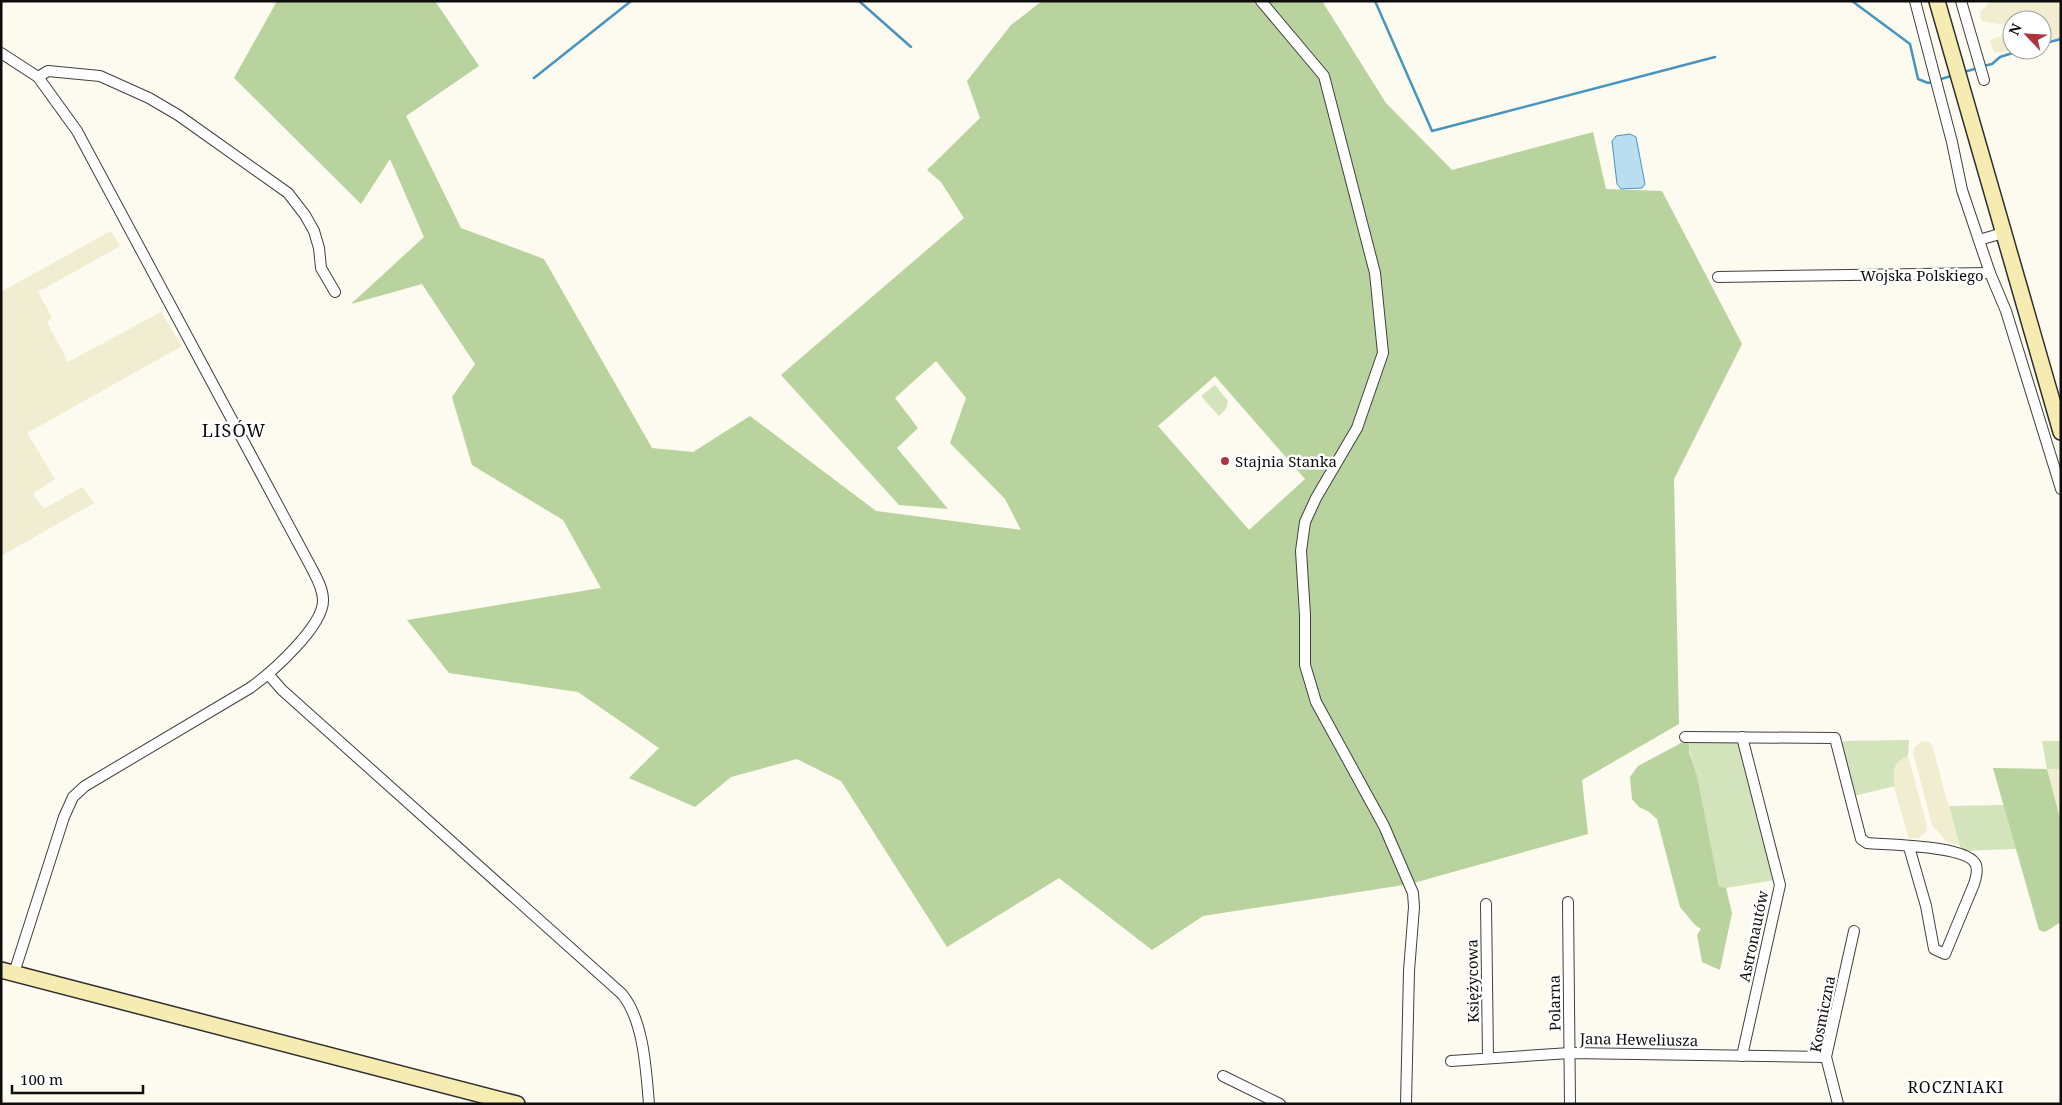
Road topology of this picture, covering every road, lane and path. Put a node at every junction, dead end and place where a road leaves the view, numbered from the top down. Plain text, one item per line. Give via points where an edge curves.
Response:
1 (1261, 1) edge
2 (1915, 1) edge
3 (1937, 1) edge
4 (1960, 1) edge
5 (1, 53) edge
6 (38, 77) junction
7 (1984, 80) dead end
8 (2003, 233) junction
9 (1979, 240) junction
10 (1990, 273) junction
11 (1718, 277) dead end
12 (335, 292) dead end
13 (2061, 432) edge
14 (2061, 489) edge
15 (268, 674) junction
16 (1742, 736) junction
17 (1685, 737) dead end
18 (1909, 847) junction
19 (1568, 902) dead end
20 (1486, 904) dead end
21 (1854, 931) dead end
22 (7, 971) edge
23 (1570, 1053) junction
24 (1742, 1056) junction
25 (1826, 1056) junction
26 (1488, 1058) junction
27 (1451, 1061) dead end
28 (1223, 1076) dead end
29 (517, 1104) edge
30 (650, 1104) edge
31 (1280, 1104) edge
32 (1406, 1104) edge
33 (1570, 1104) edge
34 (1838, 1104) edge

1 - 32 street via 1324,76 1375,273 1383,353 1357,428 1316,498 1306,522 1301,551 1305,665 1316,702 1384,826 1412,893
2 - 9 street via 1962,190
3 - 8 street
4 - 7 street
5 - 6 street
6 - 12 street via 48,71 100,76 149,98 288,193 314,231 321,268
6 - 15 street via 77,131 321,586 323,606 319,617
8 - 9 street
8 - 13 street
9 - 10 street
10 - 11 street, Wojska Polskiego
10 - 14 street, Wojska Polskiego via 2021,356
15 - 22 street via 73,797
15 - 30 street via 631,1004 637,1020
16 - 17 street
16 - 18 street via 1835,738 1861,839 1868,843
16 - 24 street, Astronautów via 1780,885
18 - 18 street via 1944,849 1976,864 1975,879 1945,954 1934,949
19 - 23 street, Polarna
20 - 26 street, Księżycowa
21 - 25 street, Kosmiczna
22 - 29 street
23 - 24 street, Jana Heweliusza
23 - 26 street, Jana Heweliusza
23 - 33 street, Polarna
24 - 25 street, Jana Heweliusza
25 - 34 street, Kosmiczna
26 - 27 street, Jana Heweliusza
28 - 31 street

